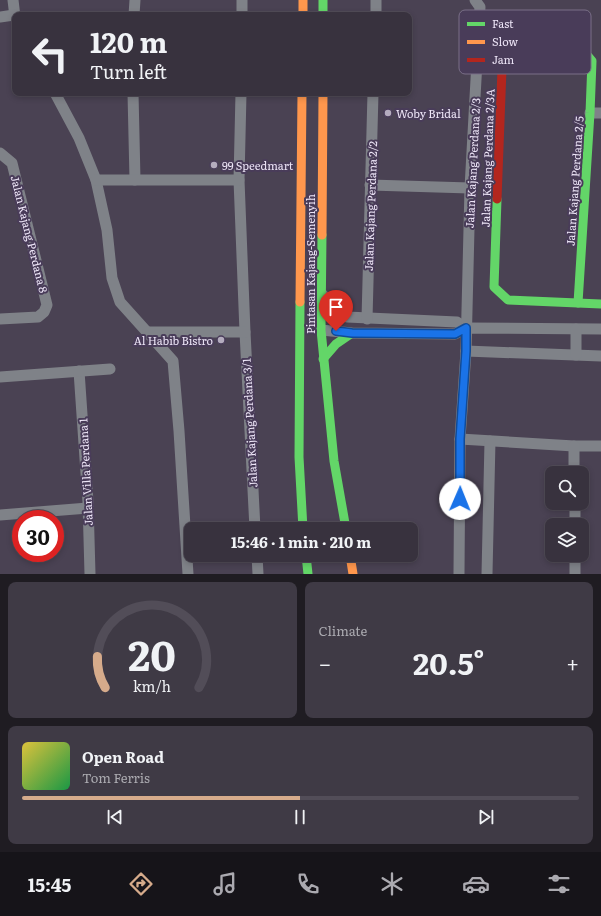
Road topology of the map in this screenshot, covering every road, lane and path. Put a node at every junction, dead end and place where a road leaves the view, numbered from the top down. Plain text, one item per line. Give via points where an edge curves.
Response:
1 (13, 0) edge
2 (135, 0) edge
3 (242, 0) edge
4 (303, 0) edge
5 (323, 0) edge
6 (376, 0) edge
7 (475, 0) edge
8 (480, 10) edge
9 (14, 12) edge
10 (134, 12) edge
11 (242, 12) edge
12 (303, 12) edge
13 (323, 12) edge
14 (376, 12) edge
15 (0, 16) edge
16 (12, 16) edge
17 (592, 61) edge
18 (476, 74) edge
19 (502, 74) edge
20 (58, 96) edge
21 (133, 96) edge
22 (241, 96) edge
23 (302, 96) edge
24 (323, 96) edge
25 (373, 96) edge
26 (596, 113) edge
27 (0, 153) edge
28 (96, 180) junction
29 (136, 180) junction
30 (239, 180) junction
31 (370, 185) junction
32 (470, 188) junction
33 (321, 292) junction
34 (578, 303) junction
35 (601, 304) edge
36 (367, 319) junction
37 (0, 320) edge
38 (466, 328) junction
39 (576, 329) junction
40 (601, 329) edge
41 (322, 330) junction
42 (148, 332) junction
43 (245, 332) junction
44 (352, 333) junction
45 (466, 351) junction
46 (576, 355) junction
47 (601, 356) edge
48 (323, 359) junction
49 (110, 369) dead end
50 (79, 371) junction
51 (0, 377) edge
52 (460, 439) junction
53 (490, 441) junction
54 (574, 446) junction
55 (601, 446) edge
56 (574, 466) edge
57 (88, 508) junction
58 (0, 515) edge
59 (255, 522) edge
60 (303, 522) edge
61 (345, 522) edge
62 (257, 562) edge
63 (307, 562) edge
64 (351, 562) edge
65 (575, 562) edge
66 (90, 574) edge
67 (188, 574) edge
68 (258, 574) edge
69 (308, 574) edge
70 (353, 574) edge
71 (459, 574) edge
72 (487, 574) edge
73 (575, 574) edge

1 - 9 street
2 - 10 street
3 - 11 street
4 - 12 main road
5 - 13 main road
6 - 14 street
7 - 8 street, Jalan Kajang Perdana 2/3
15 - 16 street
17 - 26 main road, Jalan Kajang Perdana 2/5
18 - 32 street, Jalan Kajang Perdana 2/3
19 - 34 main road, Jalan Kajang Perdana 2/3A via 494,286 508,300
20 - 28 street via 80,138
21 - 29 street
22 - 30 street, Jalan Kajang Perdana 3/1
23 - 60 main road, Pintasan Kajang-Semenyih via 299,457
24 - 33 main road, Pintasan Kajang-Semenyih
25 - 31 street, Jalan Kajang Perdana 2/2
26 - 34 main road, Jalan Kajang Perdana 2/5
27 - 37 street, Jalan Kajang Perdana 8 via 12,163 47,304 44,312 38,317
28 - 29 street
28 - 42 street via 107,230 112,278 120,302
29 - 30 street
30 - 43 street, Jalan Kajang Perdana 3/1
31 - 32 street
31 - 36 street, Jalan Kajang Perdana 2/2
32 - 38 street, Jalan Kajang Perdana 2/3
33 - 36 street via 338,312 347,317
33 - 41 main road, Pintasan Kajang-Semenyih
34 - 35 main road
36 - 38 street via 457,322
38 - 39 street
38 - 44 street via 455,334
38 - 45 street, Jalan Kajang Perdana 2/3
39 - 40 street
39 - 46 street
41 - 44 street
41 - 48 main road, Pintasan Kajang-Semenyih
42 - 43 street
42 - 67 street via 173,361
43 - 59 street, Jalan Kajang Perdana 3/1
44 - 48 main road via 336,344
45 - 46 street
45 - 52 street, Jalan Kajang Perdana 2/3
46 - 47 street
48 - 61 main road, Pintasan Kajang-Semenyih via 334,461
49 - 50 street
50 - 51 street
50 - 57 street, Jalan Villa Perdana 1
52 - 53 street
52 - 71 street, Jalan Kajang Perdana 2/3
53 - 54 street
53 - 72 street
54 - 55 street
54 - 56 street
57 - 58 street
57 - 66 street, Jalan Villa Perdana 1
62 - 68 street
63 - 69 main road
64 - 70 main road
65 - 73 street

